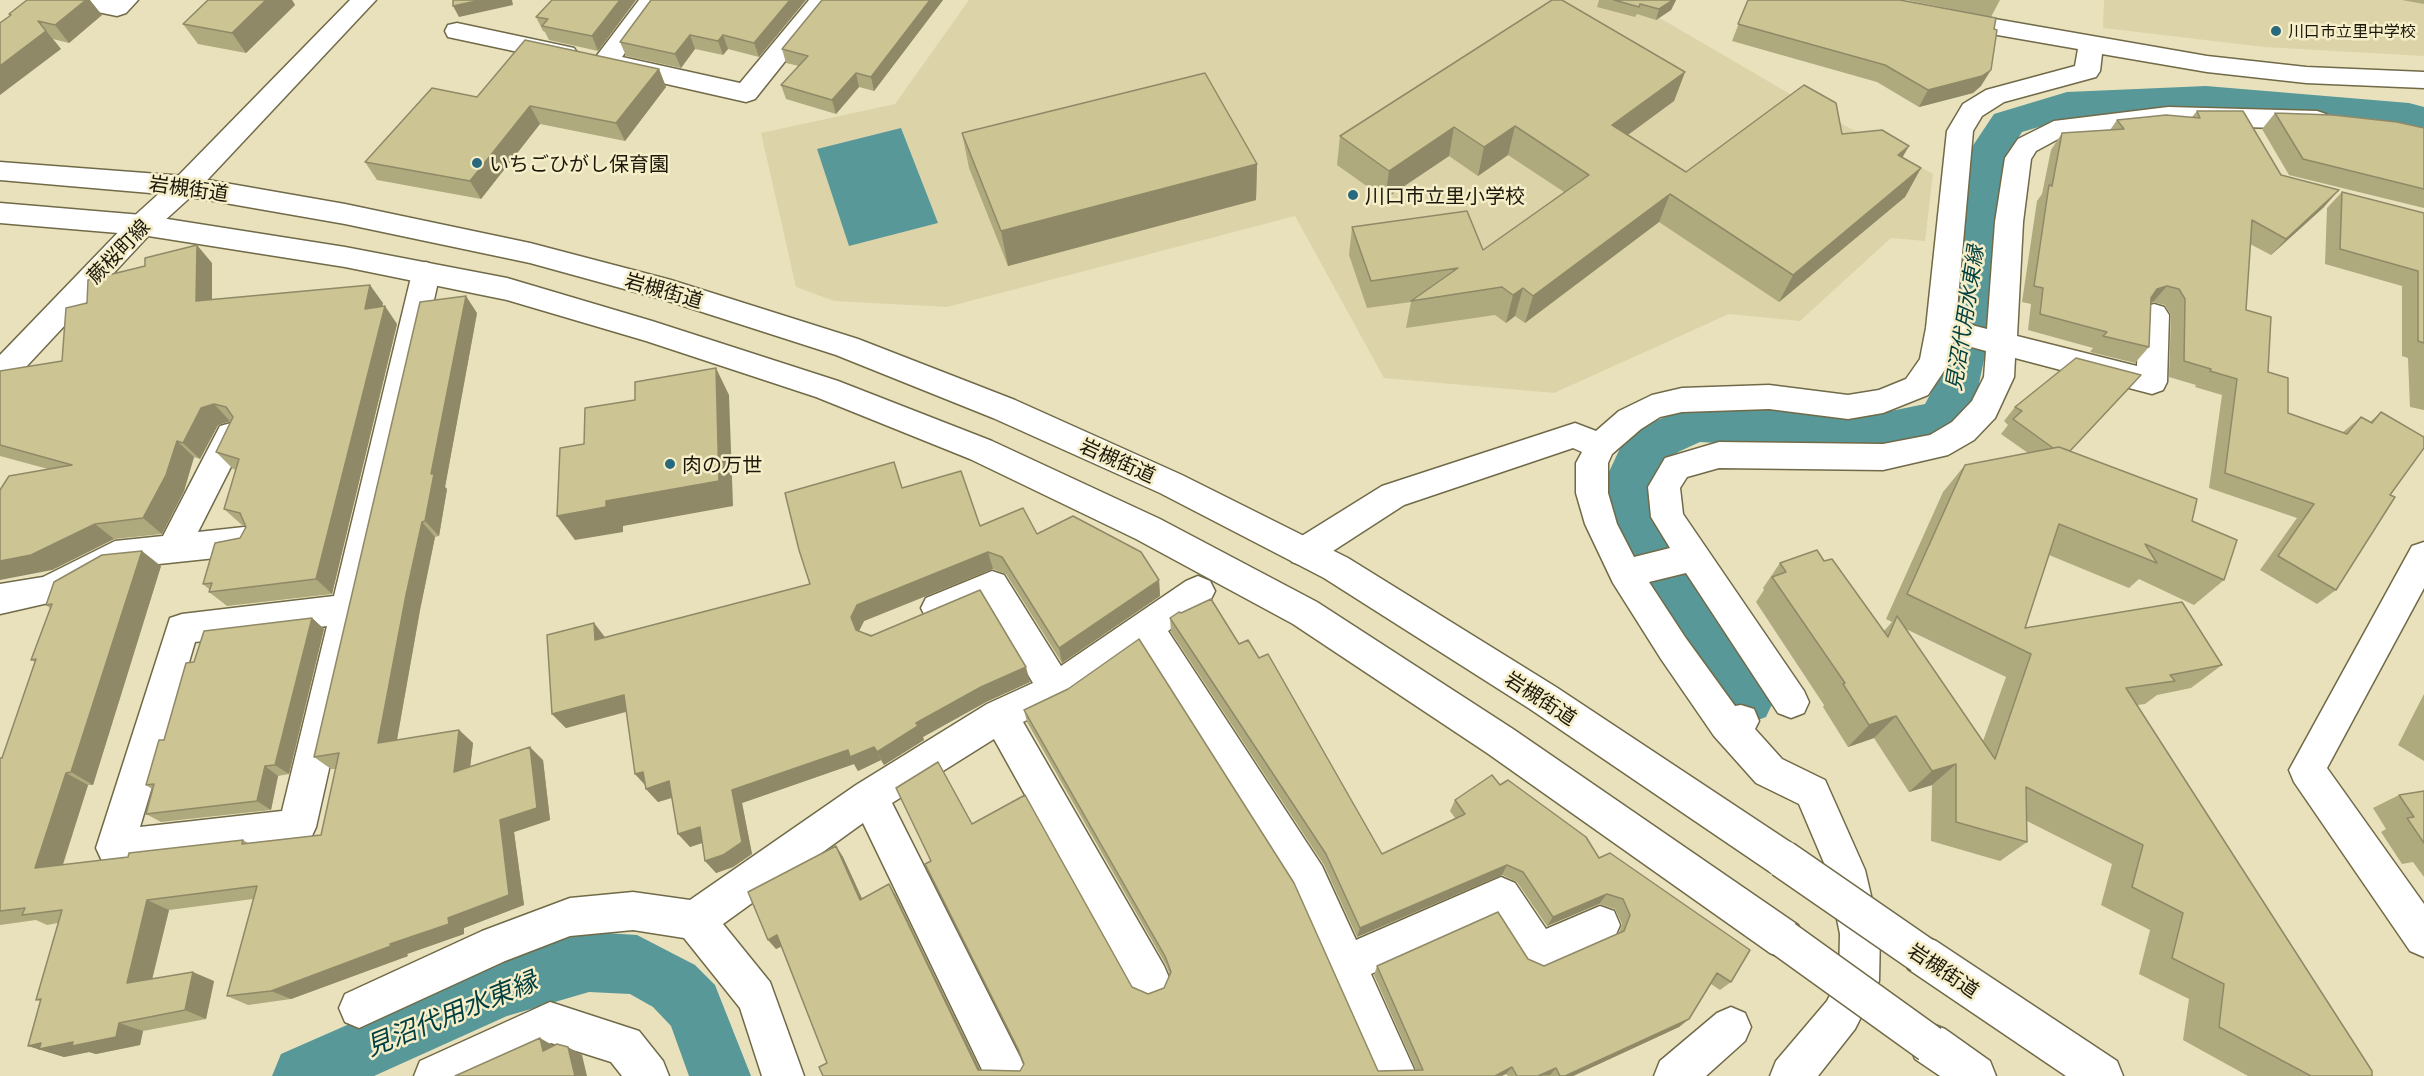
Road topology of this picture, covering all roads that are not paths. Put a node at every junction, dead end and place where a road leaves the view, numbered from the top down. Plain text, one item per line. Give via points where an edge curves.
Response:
1 (73, 0) edge
2 (126, 0) edge
3 (364, 0) edge
4 (652, 0) edge
5 (822, 0) edge
6 (1930, 15) edge
7 (457, 31) dead end
8 (2091, 46) junction
9 (605, 62) junction
10 (2207, 64) junction
11 (2350, 77) junction
12 (2424, 80) edge
13 (2424, 104) edge
14 (2238, 116) junction
15 (2340, 122) edge
16 (2256, 145) edge
17 (0, 171) edge
18 (186, 186) junction
19 (0, 213) edge
20 (142, 225) junction
21 (426, 273) junction
22 (2154, 315) edge
23 (1941, 328) junction
24 (2000, 343) junction
25 (0, 375) edge
26 (231, 435) edge
27 (1600, 446) junction
28 (244, 541) edge
29 (173, 549) junction
30 (1304, 552) junction
31 (2424, 556) edge
32 (1689, 558) junction
33 (1635, 570) junction
34 (1198, 591) dead end
35 (0, 599) edge
36 (348, 609) junction
37 (908, 621) edge
38 (1147, 628) junction
39 (1056, 689) junction
40 (1791, 702) dead end
41 (1000, 716) junction
42 (869, 797) junction
43 (695, 920) junction
44 (1600, 925) dead end
45 (2424, 937) edge
46 (1346, 966) junction
47 (1150, 980) dead end
48 (359, 1008) dead end
49 (1731, 1027) dead end
50 (1005, 1072) edge
51 (435, 1076) edge
52 (648, 1076) edge
53 (783, 1076) edge
54 (1396, 1076) edge
55 (1675, 1076) edge
56 (1791, 1076) edge
57 (1975, 1076) edge
58 (2102, 1076) edge

1 - 2 main road via 117,8
3 - 18 main road, 蕨桜町線
4 - 9 main road
5 - 9 main road via 746,93
6 - 8 main road
7 - 9 main road
8 - 10 main road
8 - 23 main road via 2086,71 1995,96 1972,110 1960,130
10 - 11 main road
10 - 14 main road
11 - 12 main road
11 - 13 main road
14 - 15 main road
14 - 16 main road
14 - 24 main road via 2168,116 2090,123 2054,130 2027,145 2018,159 2009,222
17 - 18 main road, 岩槻街道
18 - 20 main road, 蕨桜町線
18 - 30 main road, 岩槻街道 via 530,253 671,291 846,347 1015,413 1172,484
19 - 20 main road
20 - 21 main road
20 - 25 main road, 蕨桜町線
21 - 36 main road
21 - 57 main road, bridge via 519,292 827,389 981,450 1148,529 1305,614 1500,741
22 - 24 main road via 2152,382
23 - 24 main road
23 - 27 main road via 1935,362 1917,387 1883,401 1848,407 1770,397 1682,400 1652,407
24 - 32 main road via 2000,377 1984,409 1963,431 1937,446 1883,457 1719,455 1676,467 1664,488 1667,517
26 - 29 main road
27 - 30 main road via 1575,435 1393,495
27 - 33 main road via 1592,463 1592,493 1600,524
28 - 29 main road
29 - 35 main road via 115,555 73,580 45,591
30 - 58 main road, 岩槻街道, bridge via 1336,568 1543,698
31 - 45 main road via 2307,770
32 - 33 main road
32 - 40 main road
33 - 56 main road via 1673,648 1769,771 1812,792 1846,870 1860,934 1859,981 1841,1015
34 - 38 main road
36 - 36 main road via 297,827 115,848 182,629
37 - 39 main road via 992,585
38 - 39 main road
38 - 46 main road via 1308,879
39 - 41 main road
41 - 42 main road
41 - 47 main road
42 - 43 main road
42 - 50 main road
43 - 48 main road via 633,911 570,917 496,945
43 - 53 main road via 756,996
44 - 46 main road via 1538,953 1501,896
46 - 54 main road
49 - 55 main road
51 - 52 main road via 550,1022 624,1046

